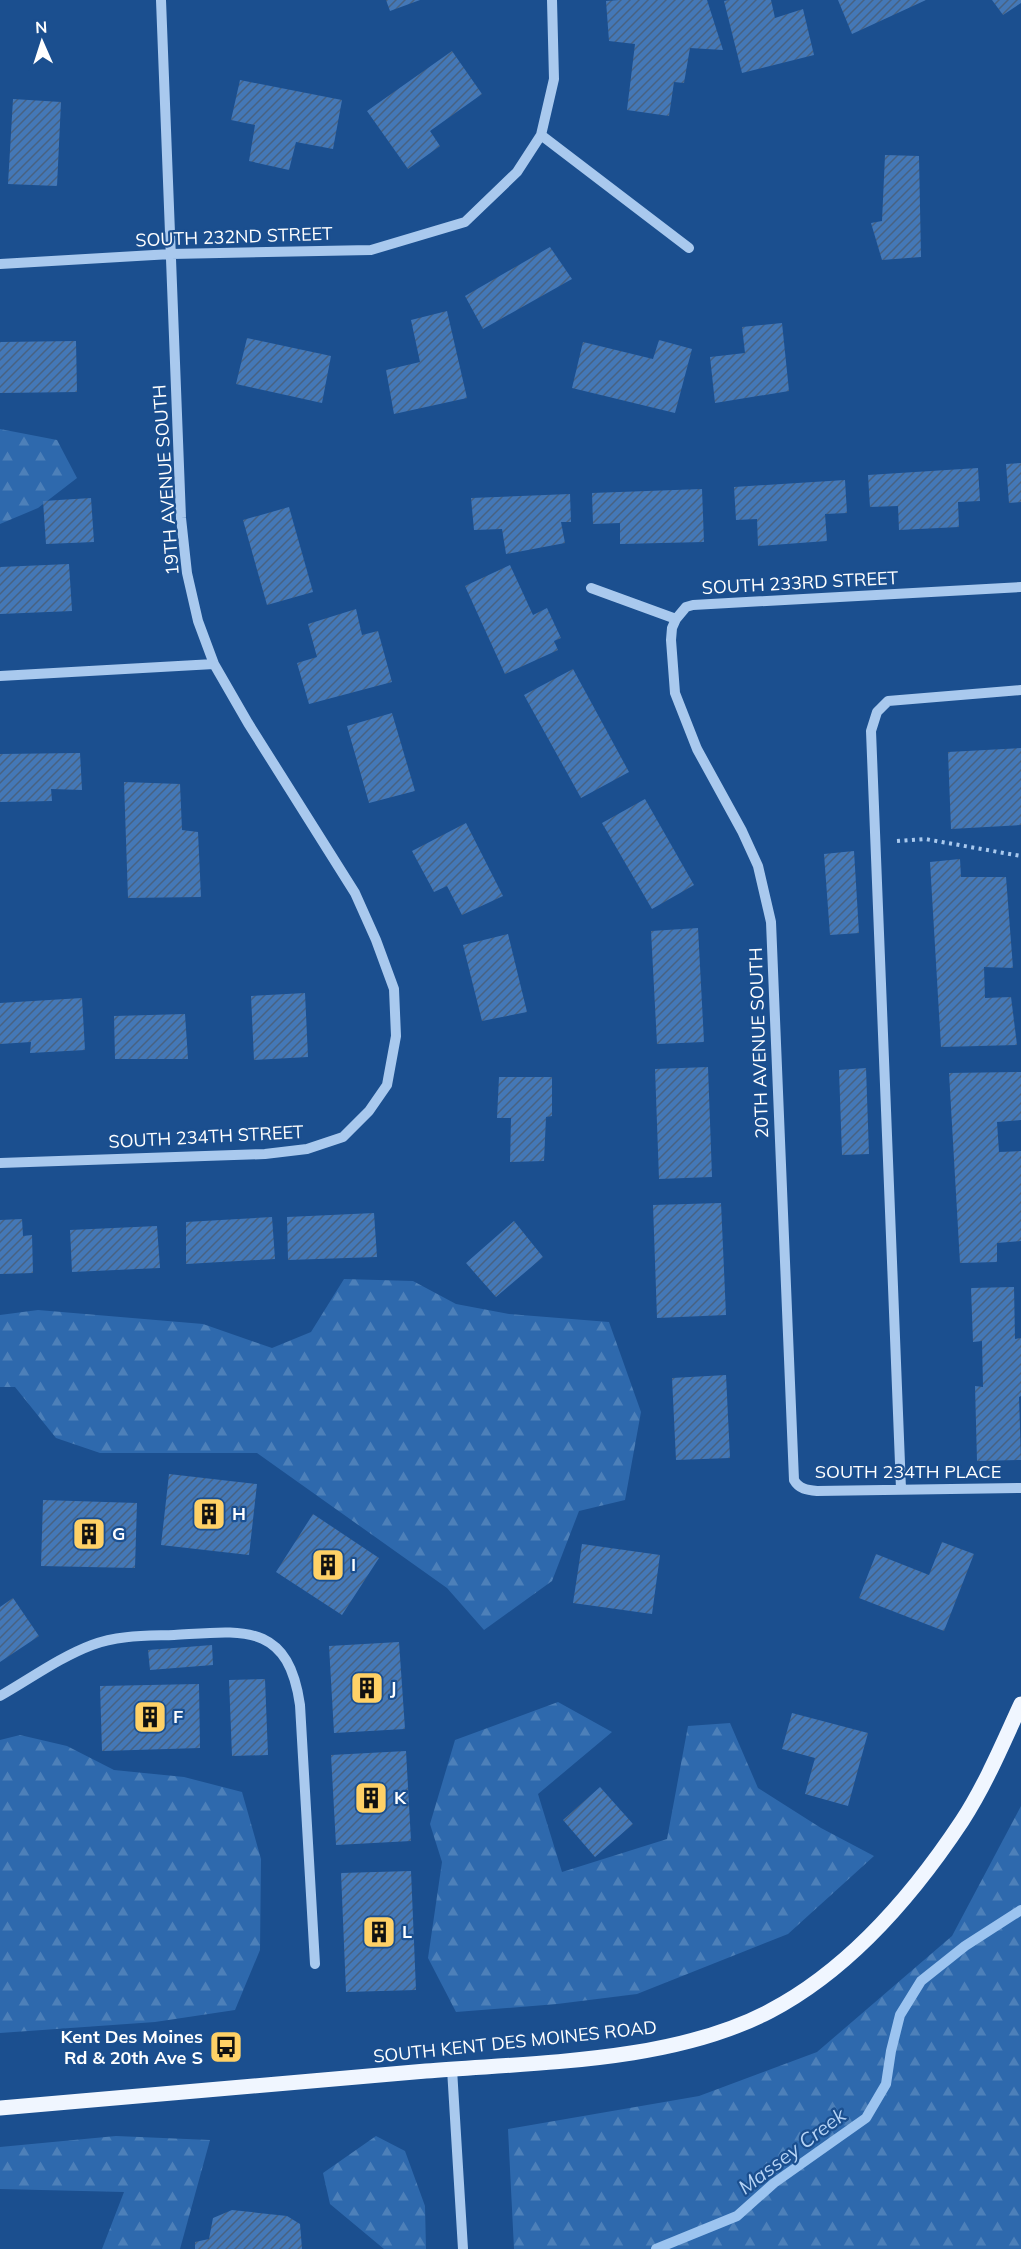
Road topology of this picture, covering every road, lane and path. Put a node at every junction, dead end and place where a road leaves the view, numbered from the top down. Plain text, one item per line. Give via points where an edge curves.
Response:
1 (161, 0) edge
2 (552, 0) edge
3 (541, 135) junction
4 (689, 249) dead end
5 (171, 254) junction
6 (0, 264) edge
7 (1021, 587) edge
8 (591, 588) dead end
9 (676, 619) junction
10 (214, 664) junction
11 (0, 676) edge
12 (1021, 690) edge
13 (875, 843) junction
14 (1021, 856) edge
15 (387, 1085) joint
16 (0, 1163) edge
17 (797, 1485) joint
18 (1021, 1488) edge
19 (901, 1489) junction
20 (0, 1696) edge
21 (1021, 1704) edge
22 (315, 1964) dead end
23 (452, 2069) junction
24 (0, 2108) edge
25 (463, 2249) edge

1 - 5 street, 19TH AVENUE SOUTH
2 - 3 street via 554,79
3 - 4 street
3 - 5 street, SOUTH 232ND STREET via 518,172 465,222 371,250
5 - 6 street, SOUTH 232ND STREET
5 - 10 street, 19TH AVENUE SOUTH via 181,518 187,573 198,621
7 - 9 street, SOUTH 233RD STREET via 693,605
8 - 9 street
9 - 17 street, 20TH AVENUE SOUTH via 671,640 675,693 697,749 758,866 771,922 792,1473
10 - 11 street
10 - 15 street, 19TH AVENUE SOUTH via 355,893 376,940 394,989 396,1036
12 - 13 street via 888,701 876,712 871,730
13 - 14 path via 925,839
13 - 19 street
15 - 16 street, SOUTH 234TH STREET via 369,1111 343,1137 308,1149
17 - 19 street, SOUTH 234TH PLACE via 817,1491
18 - 19 street, SOUTH 234TH PLACE
20 - 22 street via 84,1649 110,1639 233,1632 258,1636 271,1643 289,1665 300,1705
21 - 23 main road, SOUTH KENT DES MOINES ROAD via 963,1819 922,1877 829,1972 770,2011 667,2046
23 - 24 main road, SOUTH KENT DES MOINES ROAD
23 - 25 street

